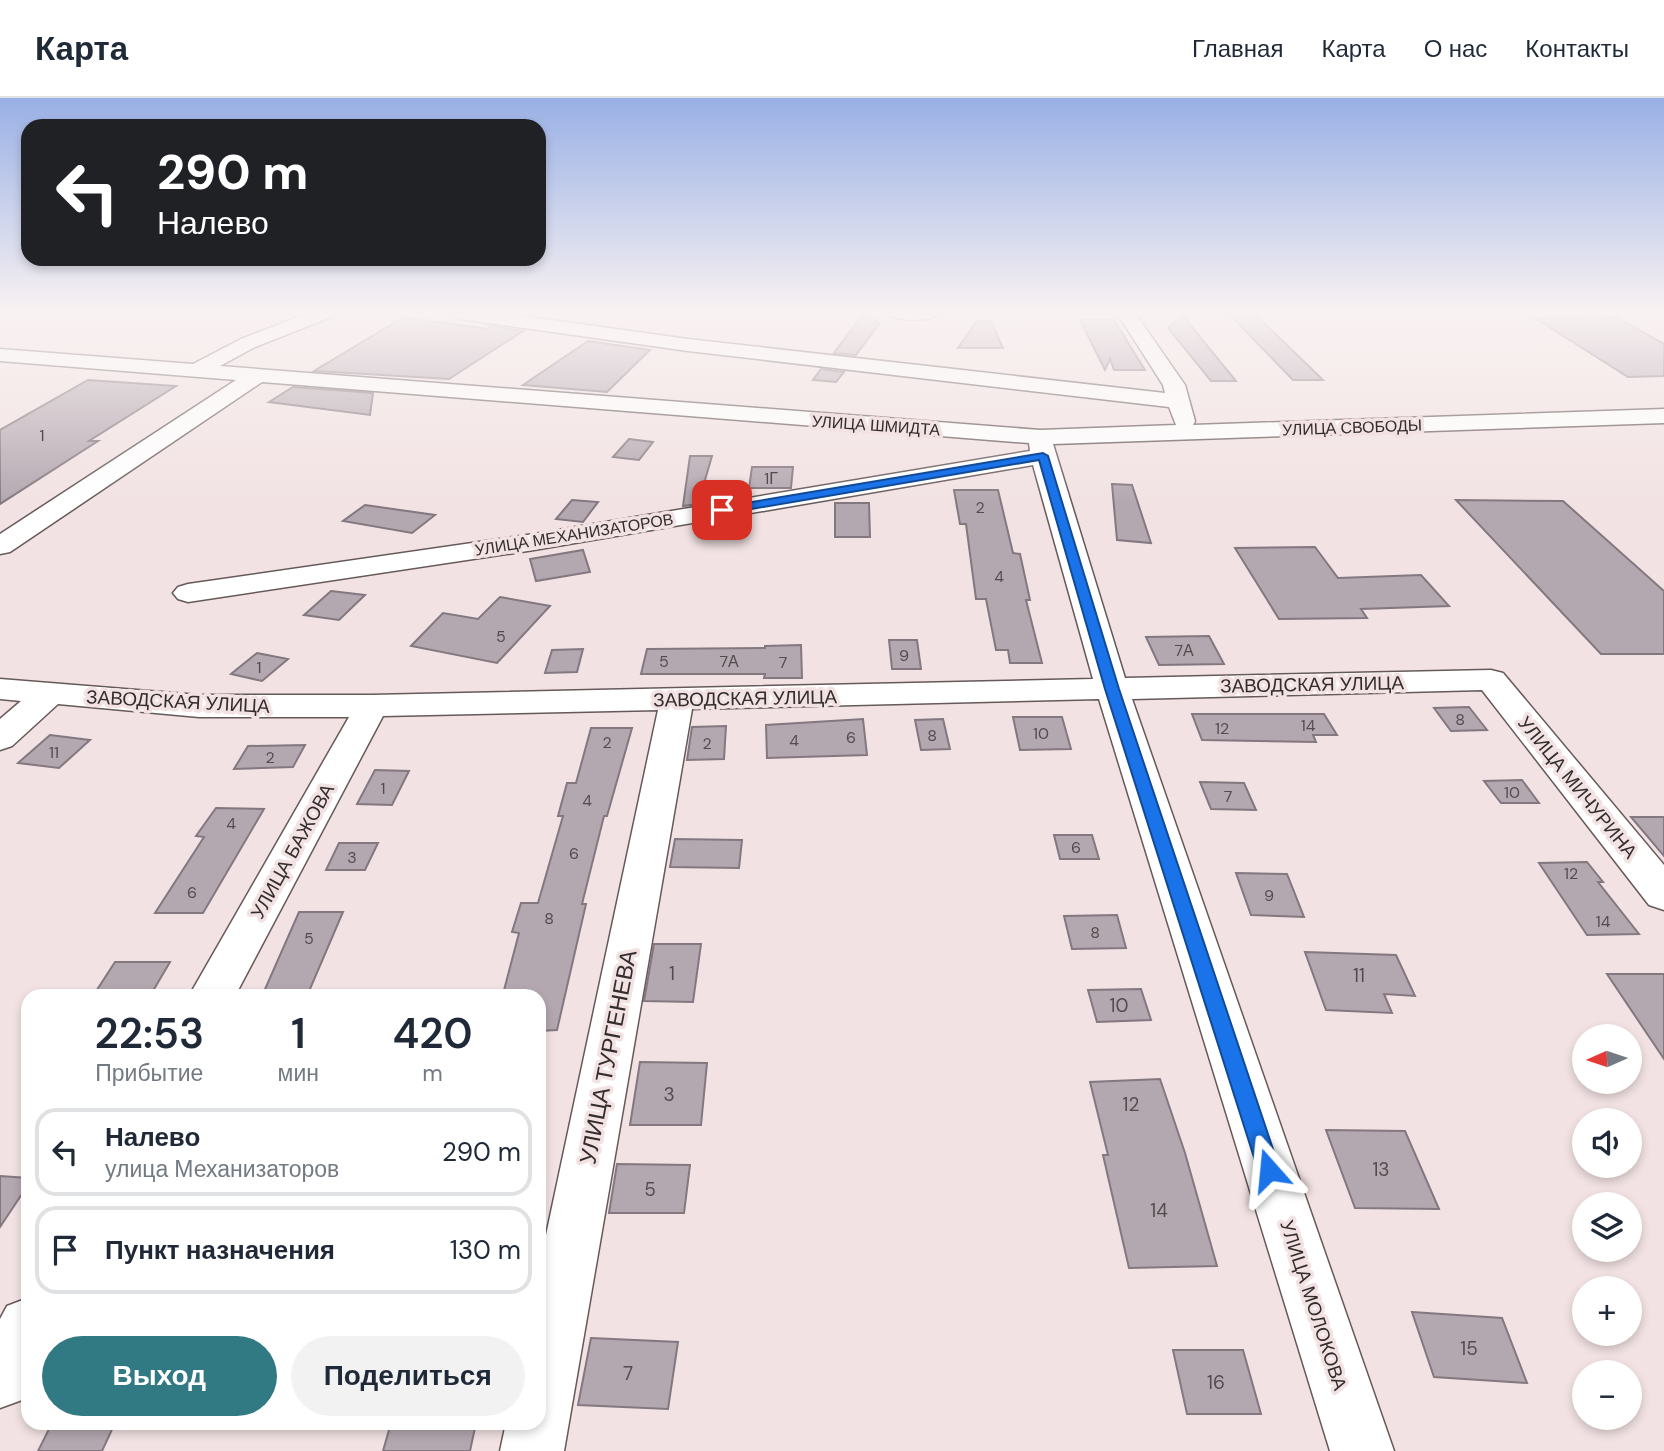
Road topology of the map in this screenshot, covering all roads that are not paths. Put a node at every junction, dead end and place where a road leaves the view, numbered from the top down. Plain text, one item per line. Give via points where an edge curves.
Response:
1 (244, 376) edge
2 (960, 376) edge
3 (1168, 376) edge
4 (255, 377) junction
5 (1178, 401) junction
6 (1664, 416) edge
7 (1188, 432) junction
8 (1042, 447) junction
9 (0, 546) edge
10 (188, 593) dead end
11 (1491, 680) joint
12 (0, 689) edge
13 (1112, 689) junction
14 (50, 694) junction
15 (677, 700) junction
16 (372, 706) junction
17 (0, 737) edge
18 (1664, 894) edge
19 (216, 989) edge
20 (21, 1340) edge
21 (0, 1378) edge
22 (546, 1378) edge
23 (536, 1430) edge
24 (532, 1451) edge
25 (1362, 1451) edge

1 - 4 street, УЛИЦА ШМИДТА
2 - 5 street
3 - 5 street
4 - 8 street, УЛИЦА ШМИДТА
4 - 9 street
5 - 7 street
6 - 7 street, УЛИЦА СВОБОДЫ
7 - 8 street, УЛИЦА СВОБОДЫ
8 - 10 street, УЛИЦА МЕХАНИЗАТОРОВ via 534,542
8 - 13 street, УЛИЦА МОЛОКОВА
11 - 13 street, ЗАВОДСКАЯ УЛИЦА
11 - 18 street, УЛИЦА МИЧУРИНА
12 - 14 street, ЗАВОДСКАЯ УЛИЦА
13 - 15 street, ЗАВОДСКАЯ УЛИЦА
13 - 25 street, УЛИЦА МОЛОКОВА
14 - 16 street, ЗАВОДСКАЯ УЛИЦА via 199,706
14 - 17 street
15 - 16 street, ЗАВОДСКАЯ УЛИЦА
15 - 22 street, УЛИЦА ТУРГЕНЕВА
16 - 19 street, УЛИЦА БАЖОВА
20 - 21 street
23 - 24 street

